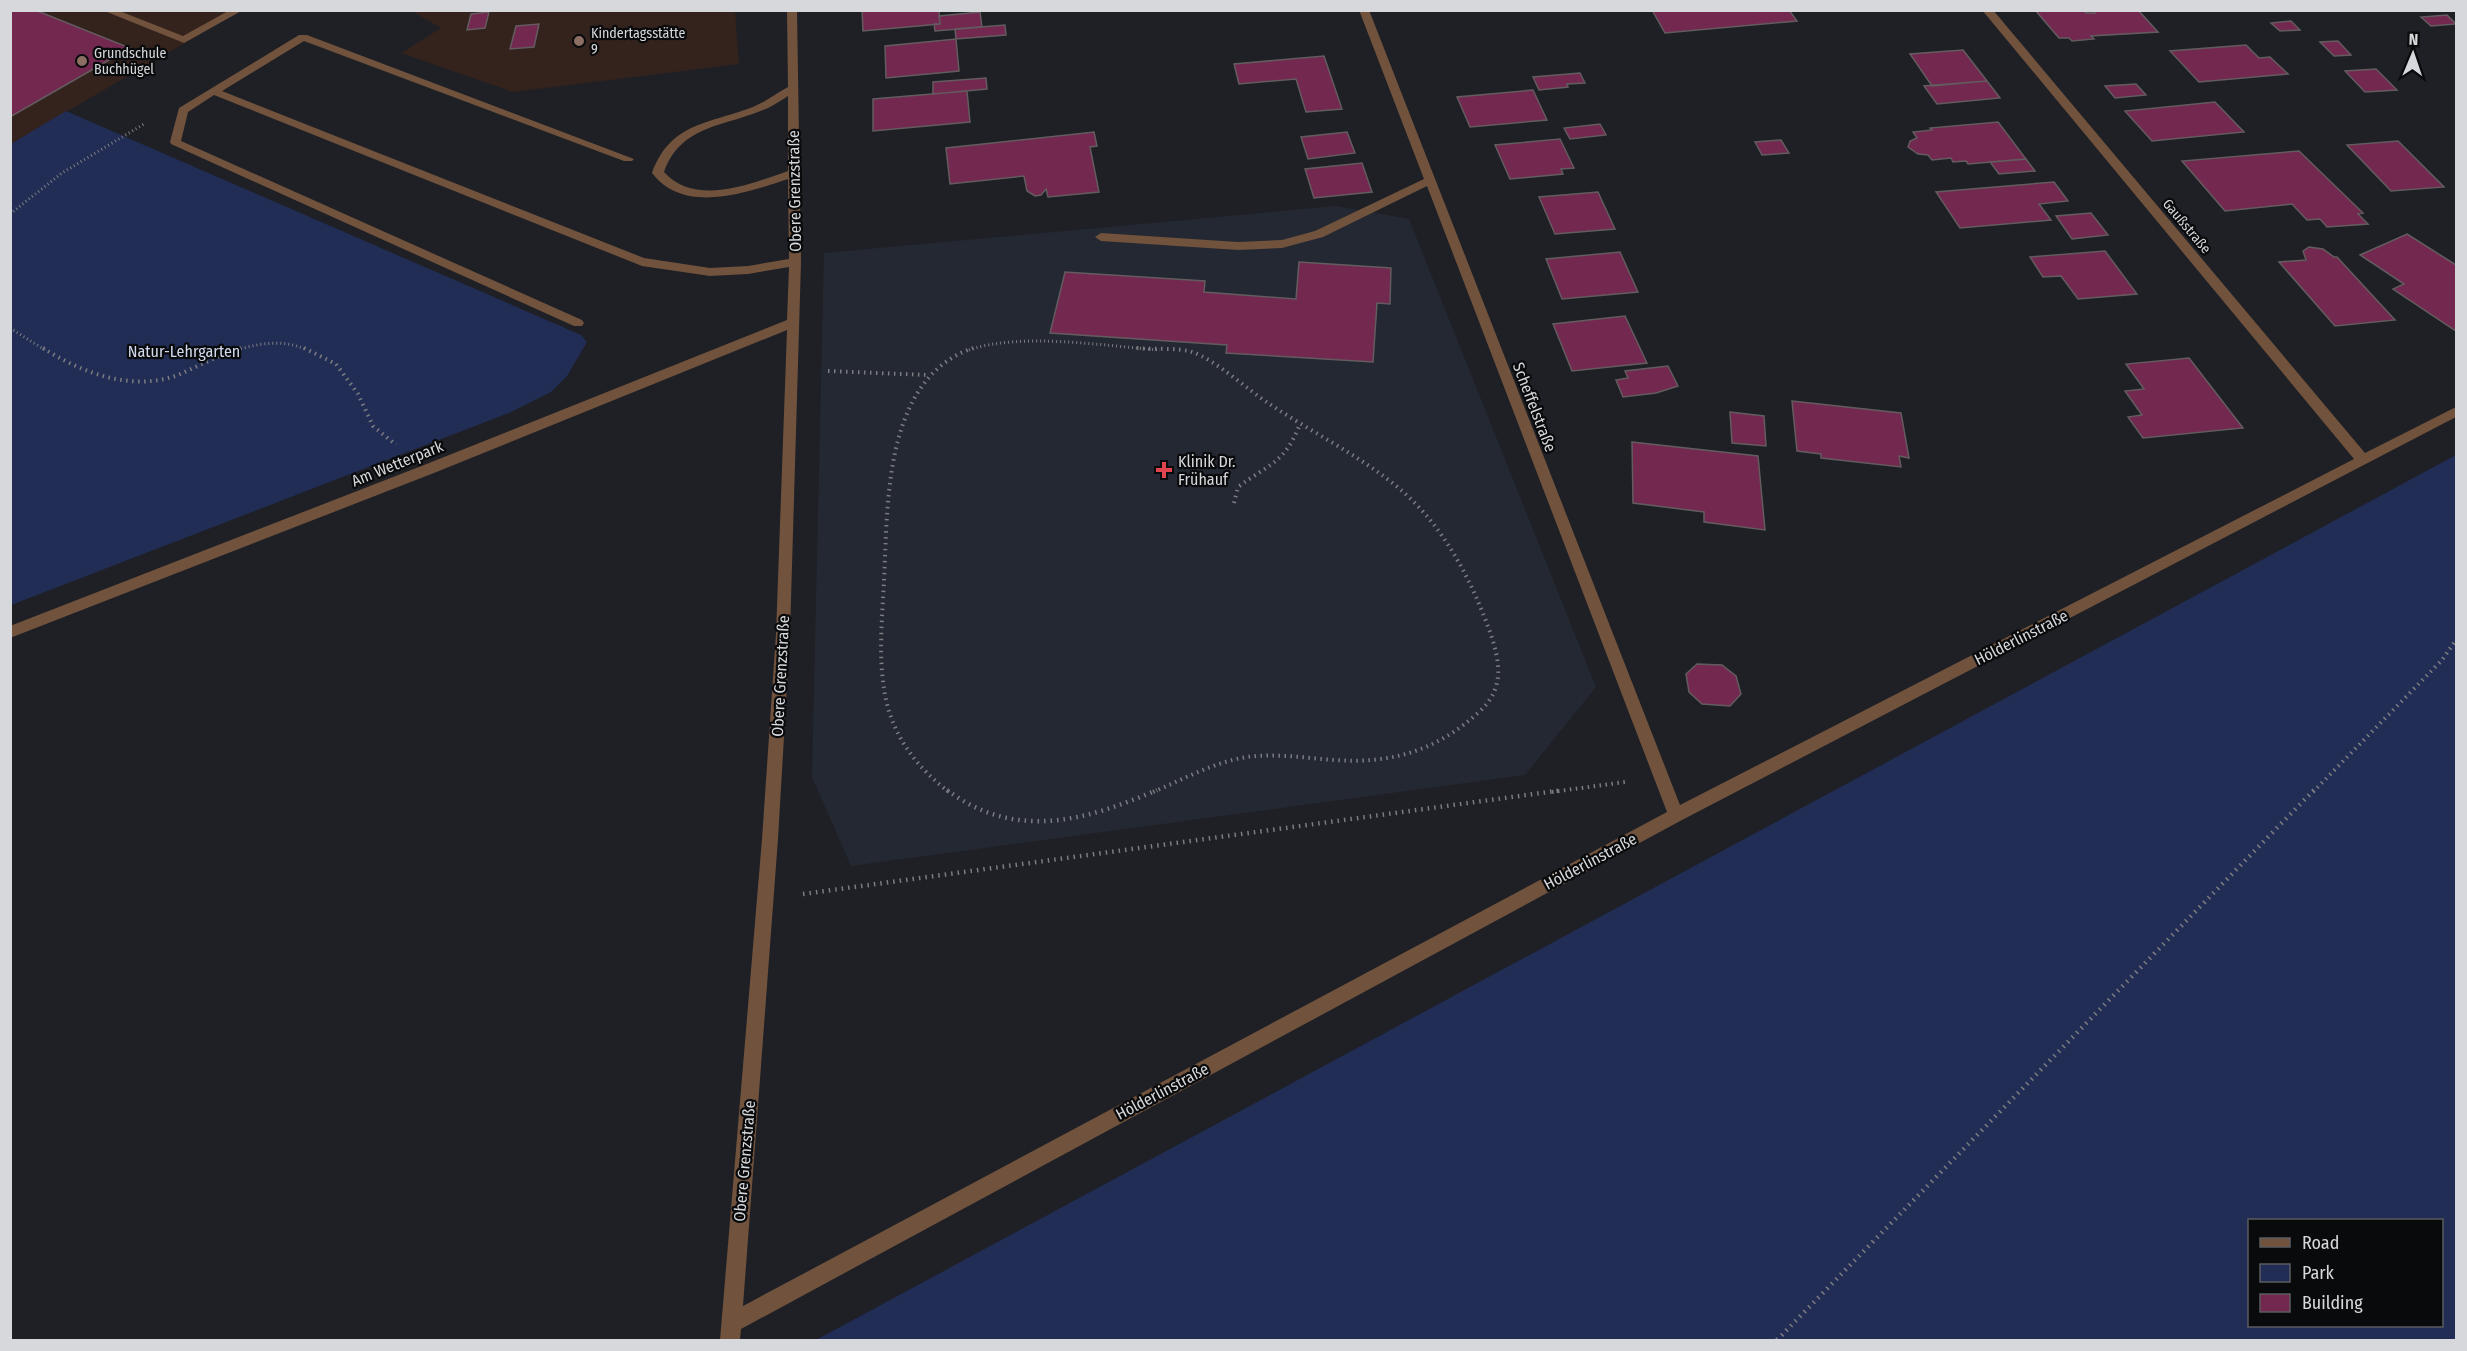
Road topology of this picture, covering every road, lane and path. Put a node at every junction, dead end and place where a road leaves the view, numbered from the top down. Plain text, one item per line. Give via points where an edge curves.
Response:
1 (107, 10) edge
2 (238, 10) edge
3 (792, 10) edge
4 (1364, 10) edge
5 (1987, 10) edge
6 (792, 89) junction
7 (215, 92) junction
8 (183, 110) junction
9 (628, 159) dead end
10 (795, 172) junction
11 (1430, 180) junction
12 (10, 214) edge
13 (1101, 237) dead end
14 (795, 262) junction
15 (794, 322) junction
16 (578, 323) dead end
17 (10, 328) edge
18 (792, 369) junction
19 (929, 375) junction
20 (2457, 412) edge
21 (1300, 424) junction
22 (2363, 460) junction
23 (429, 469) junction
24 (1234, 503) dead end
25 (10, 632) edge
26 (2457, 640) edge
27 (1662, 777) junction
28 (1676, 815) junction
29 (765, 899) junction
30 (730, 1332) edge
31 (1777, 1341) edge

1 - 2 street via 184,40
3 - 6 street, Obere Grenzstraße
4 - 11 street, Scheffelstraße
5 - 22 street, Gaußstraße
6 - 10 street, Obere Grenzstraße
6 - 10 street via 761,107 681,136 664,153 658,172 672,188 700,194 743,189
7 - 8 street
7 - 9 street via 303,37
7 - 14 street via 642,262 710,272
8 - 12 path via 162,114 104,146
8 - 16 street via 175,142
10 - 14 street, Obere Grenzstraße
11 - 13 street via 1319,234 1282,244 1238,246
11 - 27 street, Scheffelstraße
14 - 15 street, Obere Grenzstraße
15 - 18 street, Obere Grenzstraße
15 - 23 street, Am Wetterpark
17 - 23 path via 55,356 123,381 177,375 256,344 288,343 303,348 336,364 358,394 373,426
18 - 19 path
18 - 29 street, Obere Grenzstraße via 783,634
19 - 21 path via 956,354 1000,343 1026,341 1179,350 1205,359
19 - 21 path via 901,423 893,461 886,518 881,664 886,700 895,729 910,754 933,779 976,810 1002,820 1055,821 1087,815 1202,771 1253,757 1358,761 1392,758 1418,751 1451,733 1488,703 1497,691 1493,642 1476,596 1444,538 1397,487
20 - 22 street, Hölderlinstraße
21 - 24 path via 1285,456 1238,487
22 - 28 street, Hölderlinstraße
23 - 25 street, Am Wetterpark
26 - 31 path via 2442,660
27 - 28 street, Scheffelstraße
27 - 29 path
28 - 30 street, Hölderlinstraße
29 - 30 street, Obere Grenzstraße

